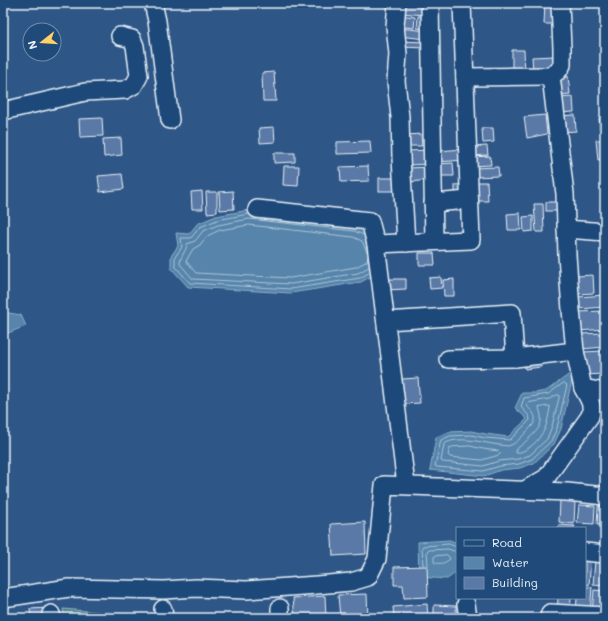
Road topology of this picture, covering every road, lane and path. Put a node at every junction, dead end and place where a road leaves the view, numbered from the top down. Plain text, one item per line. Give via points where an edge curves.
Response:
1 (153, 3) edge
2 (397, 3) edge
3 (430, 3) edge
4 (462, 3) edge
5 (560, 3) edge
6 (120, 36) dead end
7 (551, 76) junction
8 (465, 77) junction
9 (3, 111) edge
10 (170, 120) dead end
11 (469, 200) junction
12 (433, 204) junction
13 (256, 209) dead end
14 (566, 229) junction
15 (605, 232) edge
16 (434, 242) junction
17 (406, 243) junction
18 (376, 244) junction
19 (386, 321) junction
20 (575, 351) junction
21 (515, 358) junction
22 (448, 359) dead end
23 (582, 388) junction
24 (605, 392) edge
25 (406, 485) junction
26 (525, 490) junction
27 (605, 496) edge
28 (586, 552) edge
29 (605, 554) edge
30 (3, 598) edge
31 (605, 616) edge
32 (549, 618) edge

1 - 10 street
2 - 17 street via 396,81
3 - 12 street
4 - 8 street
5 - 7 street via 562,65
6 - 9 street via 132,39 136,46 139,76 134,85 125,90 85,92
7 - 8 street
7 - 14 street via 565,194
8 - 11 street
11 - 12 street
11 - 16 street via 471,240
12 - 16 street
13 - 18 street via 370,220
14 - 15 street
14 - 20 street
16 - 17 street
17 - 18 street
18 - 19 street
19 - 21 street via 512,313
19 - 25 street
20 - 21 street
20 - 23 street
21 - 22 street
23 - 24 street
23 - 26 street via 591,404 590,416 546,478
25 - 26 street
25 - 30 street via 384,485 377,559 368,577 351,582 246,590 69,588
26 - 27 street
28 - 29 street
31 - 32 street via 550,613

